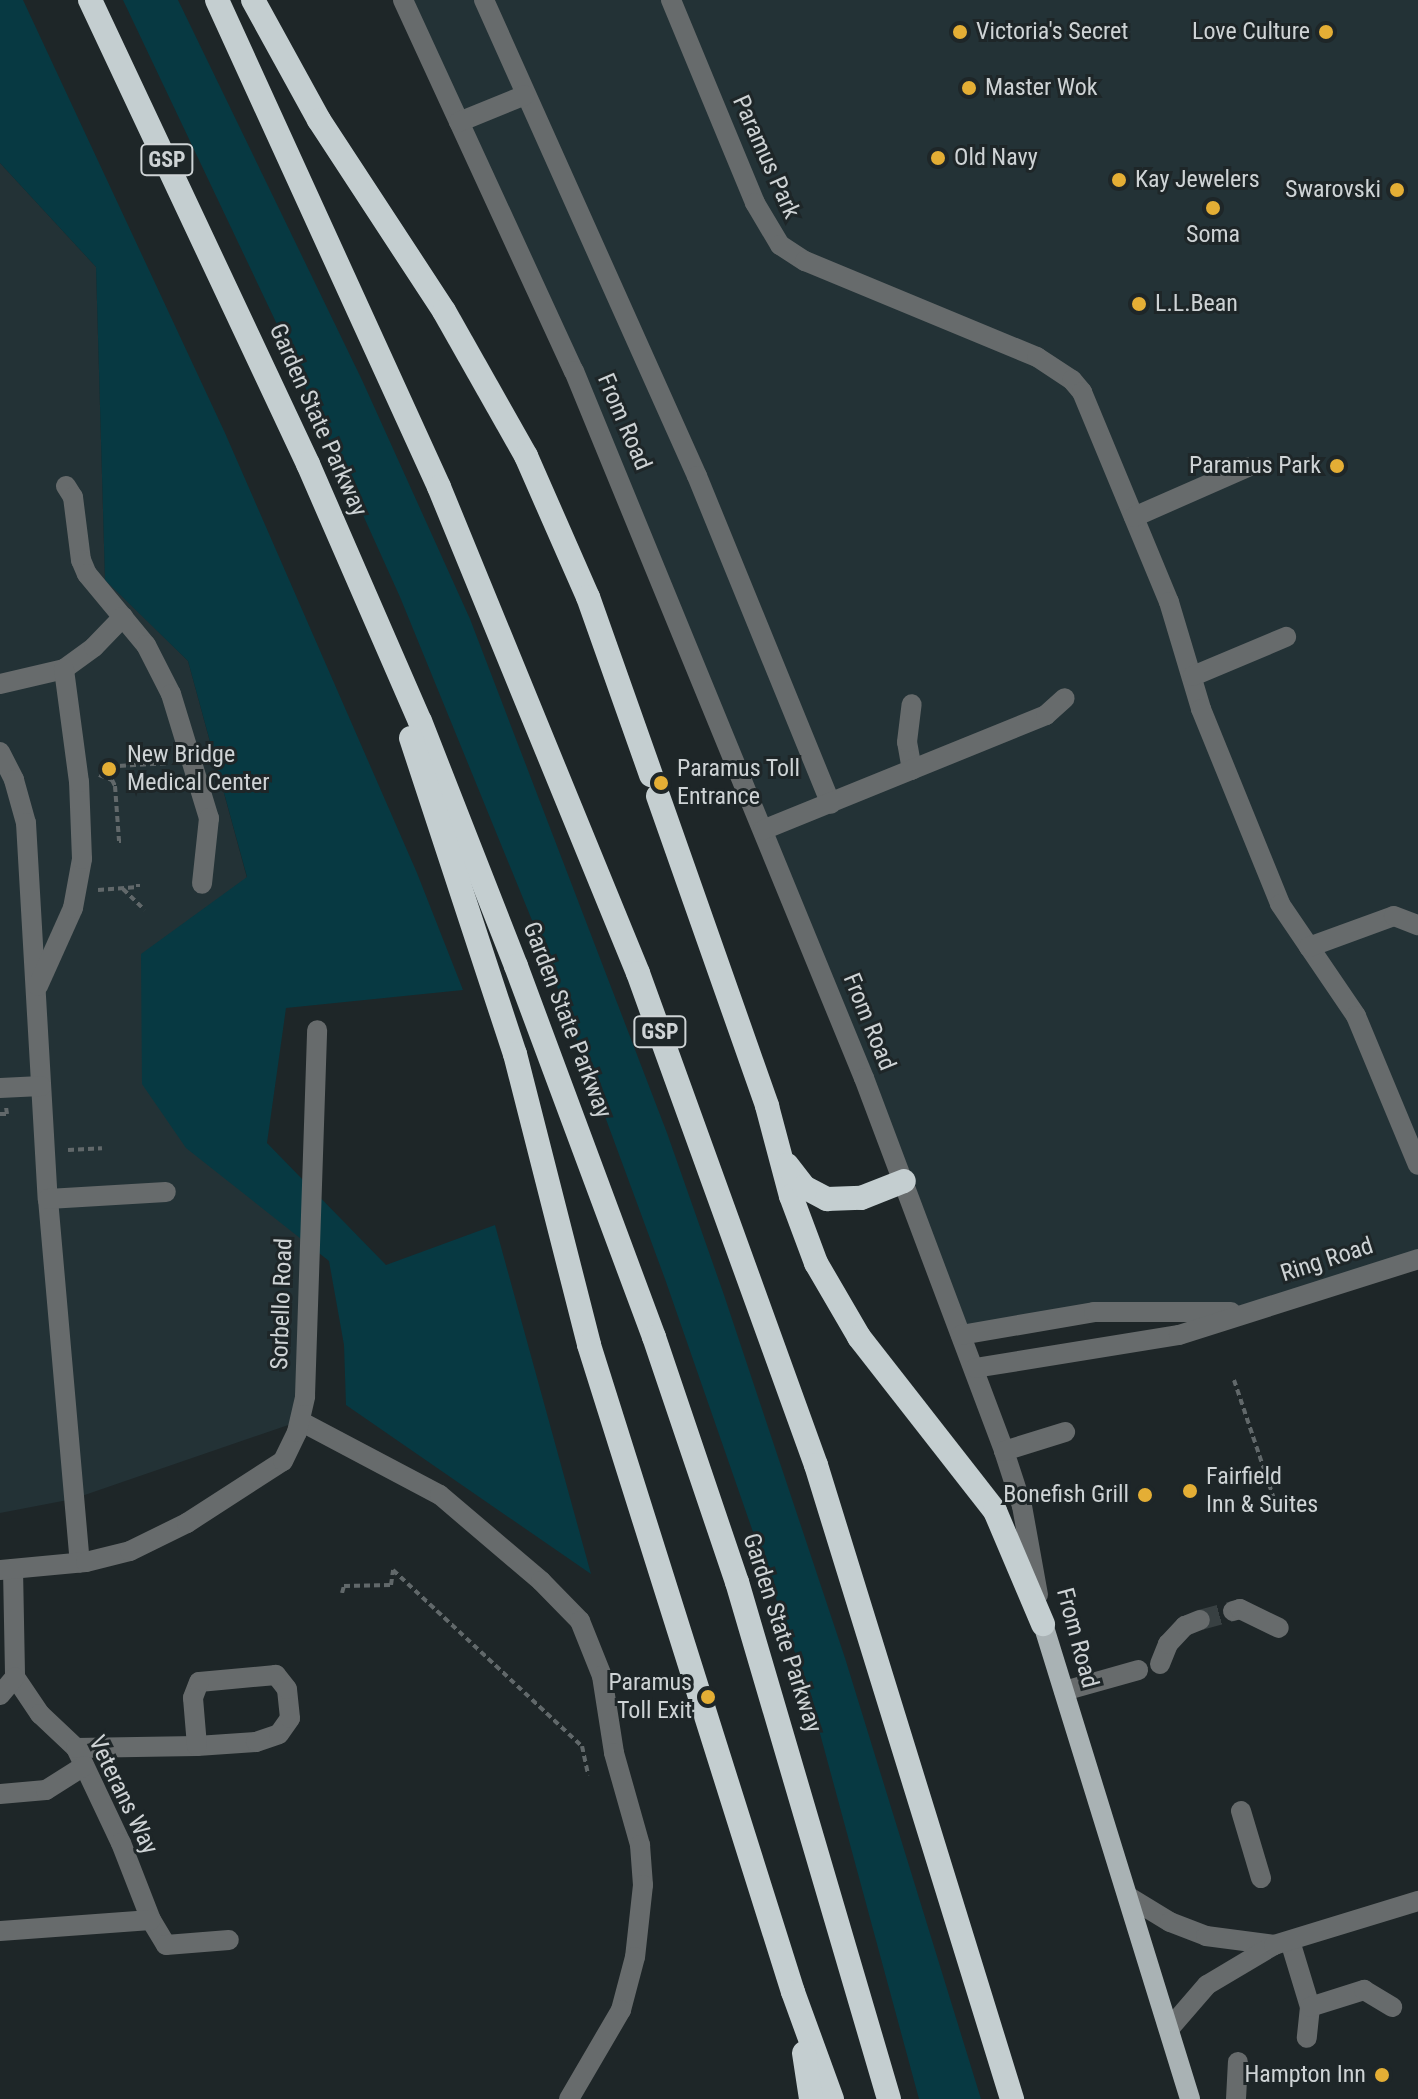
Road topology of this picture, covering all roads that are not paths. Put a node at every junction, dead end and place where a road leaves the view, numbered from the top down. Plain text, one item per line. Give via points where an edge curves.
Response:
1 (90, 0) edge
2 (217, 0) edge
3 (253, 0) edge
4 (403, 0) edge
5 (484, 0) edge
6 (671, 0) edge
7 (525, 95) junction
8 (459, 122) junction
9 (1248, 467) dead end
10 (66, 486) dead end
11 (1134, 517) junction
12 (369, 604) junction
13 (123, 617) junction
14 (1286, 637) dead end
15 (64, 669) junction
16 (1193, 676) junction
17 (0, 684) edge
18 (1065, 698) dead end
19 (912, 704) dead end
20 (0, 752) edge
21 (912, 770) junction
22 (831, 804) junction
23 (763, 830) junction
24 (202, 884) dead end
25 (1418, 925) edge
26 (1309, 947) junction
27 (35, 993) junction
28 (317, 1030) dead end
29 (41, 1086) junction
30 (0, 1088) edge
31 (782, 1157) junction
32 (1418, 1165) edge
33 (904, 1181) junction
34 (166, 1192) dead end
35 (48, 1199) junction
36 (1418, 1259) edge
37 (1251, 1312) junction
38 (961, 1335) junction
39 (975, 1368) junction
40 (300, 1421) junction
41 (1065, 1432) dead end
42 (1004, 1451) junction
43 (80, 1563) junction
44 (6, 1570) edge
45 (1233, 1611) tunnel mouth
46 (1200, 1620) tunnel mouth
47 (1043, 1624) junction
48 (1279, 1628) dead end
49 (1160, 1664) dead end
50 (1138, 1670) dead end
51 (15, 1677) junction
52 (1064, 1691) junction
53 (0, 1695) edge
54 (197, 1746) junction
55 (80, 1757) junction
56 (0, 1794) edge
57 (1241, 1811) dead end
58 (1261, 1878) dead end
59 (1129, 1897) junction
60 (1418, 1901) edge
61 (151, 1920) junction
62 (0, 1931) edge
63 (229, 1940) dead end
64 (1282, 1943) junction
65 (793, 1992) junction
66 (1310, 2007) junction
67 (1392, 2007) dead end
68 (1169, 2029) junction
69 (1307, 2038) dead end
70 (1238, 2062) dead end
71 (569, 2099) edge
72 (811, 2099) edge
73 (832, 2099) edge
74 (889, 2099) edge
75 (1012, 2099) edge
76 (1190, 2099) edge
77 (1236, 2099) edge

1 - 12 highway, Garden State Parkway / GSP
2 - 75 highway, GSP via 439,487 638,973 830,1507
3 - 31 highway via 319,120 444,311 526,456 588,597
4 - 8 street, From Road
5 - 7 street
6 - 11 street, Paramus Park via 755,203 780,245 805,261 1037,357 1072,380 1089,405
7 - 8 street
7 - 22 street via 697,476
8 - 23 street, From Road via 587,400
9 - 11 street
10 - 13 street via 73,497 87,574
11 - 16 street, Paramus Park via 1183,637
12 - 65 highway via 506,1024 589,1345
12 - 74 highway, Garden State Parkway / GSP via 468,842 663,1364 776,1707
13 - 15 street
13 - 24 street via 146,645 171,694 205,804 209,818
14 - 16 street
15 - 17 street
15 - 27 street via 79,782 82,859 73,908
16 - 26 street, Paramus Park via 1201,709 1280,904
18 - 21 street via 1046,715
19 - 21 street via 907,742
20 - 27 street via 26,823
21 - 22 street
22 - 23 street
23 - 33 street, From Road
25 - 26 street via 1394,916
26 - 32 street, Paramus Park via 1356,1016
27 - 29 street
28 - 40 street, Sorbello Road
29 - 30 street
29 - 35 street
31 - 33 highway via 804,1187 827,1199 861,1198
31 - 47 highway via 803,1233 829,1291 876,1360 995,1511
33 - 38 street, From Road
34 - 35 street
35 - 43 street
36 - 37 street, Ring Road
37 - 38 street via 1094,1312
37 - 39 street, Ring Road via 1179,1335
38 - 39 street, From Road
39 - 42 street, From Road
40 - 43 street, Sorbello Road via 283,1461 187,1523 130,1551
40 - 71 street via 440,1495 580,1621 602,1676 614,1753 640,1845 643,1885 635,1957 621,2010
41 - 42 street
42 - 47 street, From Road via 1022,1506
43 - 44 street, Sorbello Road
44 - 51 street
45 - 48 street via 1240,1609
46 - 49 street via 1185,1626 1168,1644
47 - 52 main road, From Road
50 - 52 street
51 - 53 street
51 - 55 street, Veterans Way
52 - 59 main road, From Road
54 - 54 street via 256,1742 279,1734 290,1718 287,1689 276,1675 199,1682 193,1698
54 - 55 street
55 - 56 street via 46,1790
55 - 61 street, Veterans Way
57 - 58 street
59 - 64 street via 1206,1936
59 - 68 main road, From Road
60 - 64 street
61 - 62 street
61 - 63 street, Veterans Way via 166,1945
64 - 66 street
64 - 68 street via 1207,1985
65 - 72 highway
65 - 73 highway
66 - 67 street via 1364,1990
66 - 69 street
68 - 76 main road, From Road
70 - 77 street

